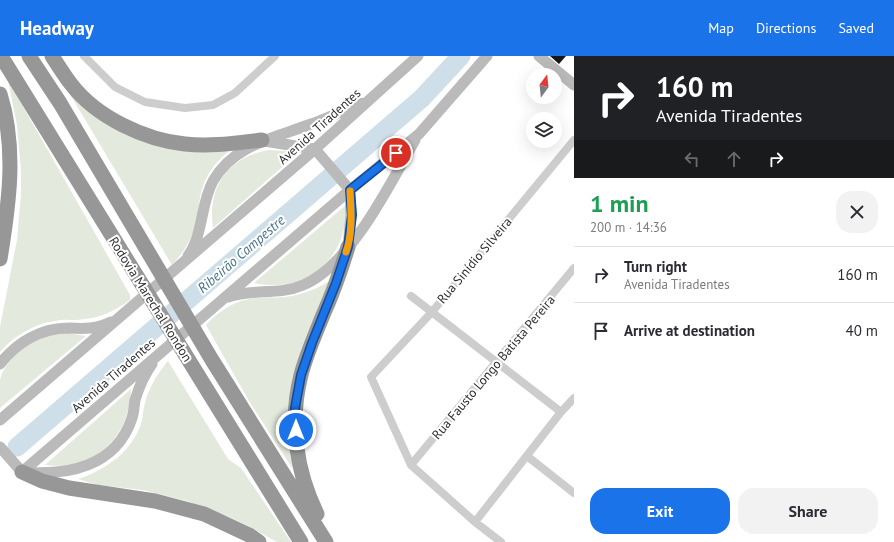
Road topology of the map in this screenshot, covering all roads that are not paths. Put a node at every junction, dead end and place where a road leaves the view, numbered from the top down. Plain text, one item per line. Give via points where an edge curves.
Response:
1 (1, 56) edge
2 (29, 56) edge
3 (52, 56) edge
4 (84, 56) edge
5 (275, 56) edge
6 (418, 56) edge
7 (487, 56) edge
8 (539, 56) edge
9 (574, 85) edge
10 (0, 94) edge
11 (370, 98) junction
12 (419, 134) junction
13 (262, 140) junction
14 (574, 140) edge
15 (316, 151) junction
16 (348, 187) junction
17 (348, 247) junction
18 (0, 259) edge
19 (182, 264) junction
20 (574, 268) edge
21 (410, 296) dead end
22 (217, 303) junction
23 (432, 312) junction
24 (122, 316) junction
25 (158, 355) junction
26 (496, 362) junction
27 (0, 364) edge
28 (574, 398) edge
29 (561, 412) junction
30 (0, 420) edge
31 (0, 447) edge
32 (527, 456) junction
33 (411, 465) junction
34 (18, 468) junction
35 (574, 493) edge
36 (475, 522) junction
37 (259, 542) edge
38 (301, 542) edge
39 (326, 542) edge
40 (331, 542) edge
41 (501, 542) edge

1 - 38 highway, Rodovia Marechal Rondon
2 - 39 highway, Rodovia Marechal Rondon via 60,103 212,360
3 - 13 highway via 71,85 90,103 111,119 134,131 185,144 211,145
4 - 5 street via 115,87 145,102 185,108 213,105 235,93
6 - 11 main road, Avenida Tiradentes
7 - 12 main road, Avenida Tiradentes
8 - 9 main road
10 - 18 highway via 9,145 10,187
11 - 13 main road via 311,124
11 - 15 main road, Avenida Tiradentes
12 - 16 main road, Avenida Tiradentes
12 - 17 main road via 377,206
13 - 15 main road
13 - 19 main road via 234,156 214,180 207,194 197,239
14 - 23 street, Rua Sinídio Silveira
15 - 16 main road
15 - 19 main road, Avenida Tiradentes
16 - 17 main road via 352,215
16 - 22 main road, Avenida Tiradentes
17 - 22 main road via 328,270 303,286 281,291 237,294
17 - 40 highway via 301,375 295,408 296,441 302,474 313,506
19 - 24 main road, Avenida Tiradentes
20 - 26 street, Rua Fausto Longo Batista Pereira
21 - 23 street
22 - 25 main road, Avenida Tiradentes
23 - 26 street
23 - 33 street, Rua Sinídio Silveira via 371,377
24 - 27 main road via 103,326 41,333 17,346
24 - 30 main road, Avenida Tiradentes
25 - 34 main road, Avenida Tiradentes
25 - 34 main road via 140,384 124,437 110,453 92,464 63,472 42,474
26 - 29 street
26 - 33 street, Rua Fausto Longo Batista Pereira
28 - 29 street
29 - 32 street
31 - 34 main road
32 - 35 street
32 - 36 street
33 - 36 street
34 - 37 highway via 42,481 69,488 155,502 204,514
36 - 41 street

